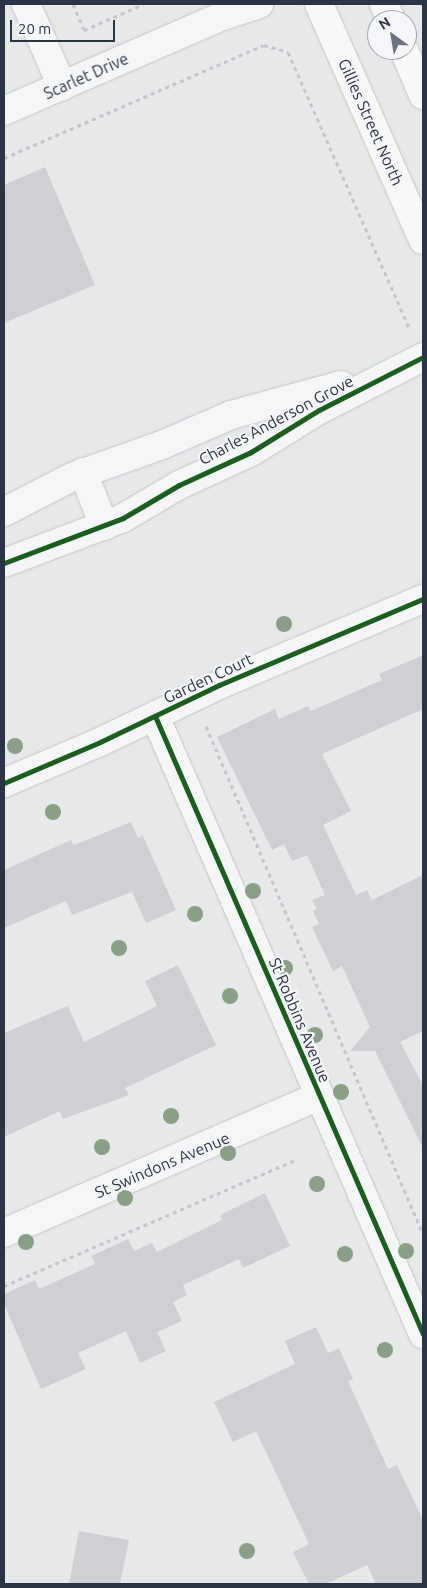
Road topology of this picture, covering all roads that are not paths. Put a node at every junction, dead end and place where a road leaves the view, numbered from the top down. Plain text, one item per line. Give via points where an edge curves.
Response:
1 (26, 4) edge
2 (259, 4) edge
3 (319, 4) edge
4 (232, 10) edge
5 (408, 60) edge
6 (62, 86) junction
7 (423, 95) edge
8 (4, 111) edge
9 (423, 240) edge
10 (415, 361) edge
11 (83, 472) junction
12 (4, 512) edge
13 (104, 526) junction
14 (4, 563) edge
15 (423, 599) edge
16 (155, 716) junction
17 (4, 783) edge
18 (320, 1096) junction
19 (4, 1233) edge
20 (423, 1334) edge

1 - 6 street
2 - 4 street, Scarlet Drive
3 - 9 main road, Gillies Street North
4 - 6 street, Scarlet Drive
5 - 7 main road
6 - 8 street, Scarlet Drive
10 - 11 street, Charles Anderson Grove via 231,415 162,445
10 - 13 street, Charles Anderson Grove via 319,410 251,452 179,485
11 - 12 street, Charles Anderson Grove
11 - 13 street
13 - 14 street, Charles Anderson Grove
15 - 16 street, Garden Court via 219,685
16 - 17 street, Garden Court
16 - 18 street, St Robbins Avenue
18 - 19 street, St Swindons Avenue
18 - 20 street, St Robbins Avenue

